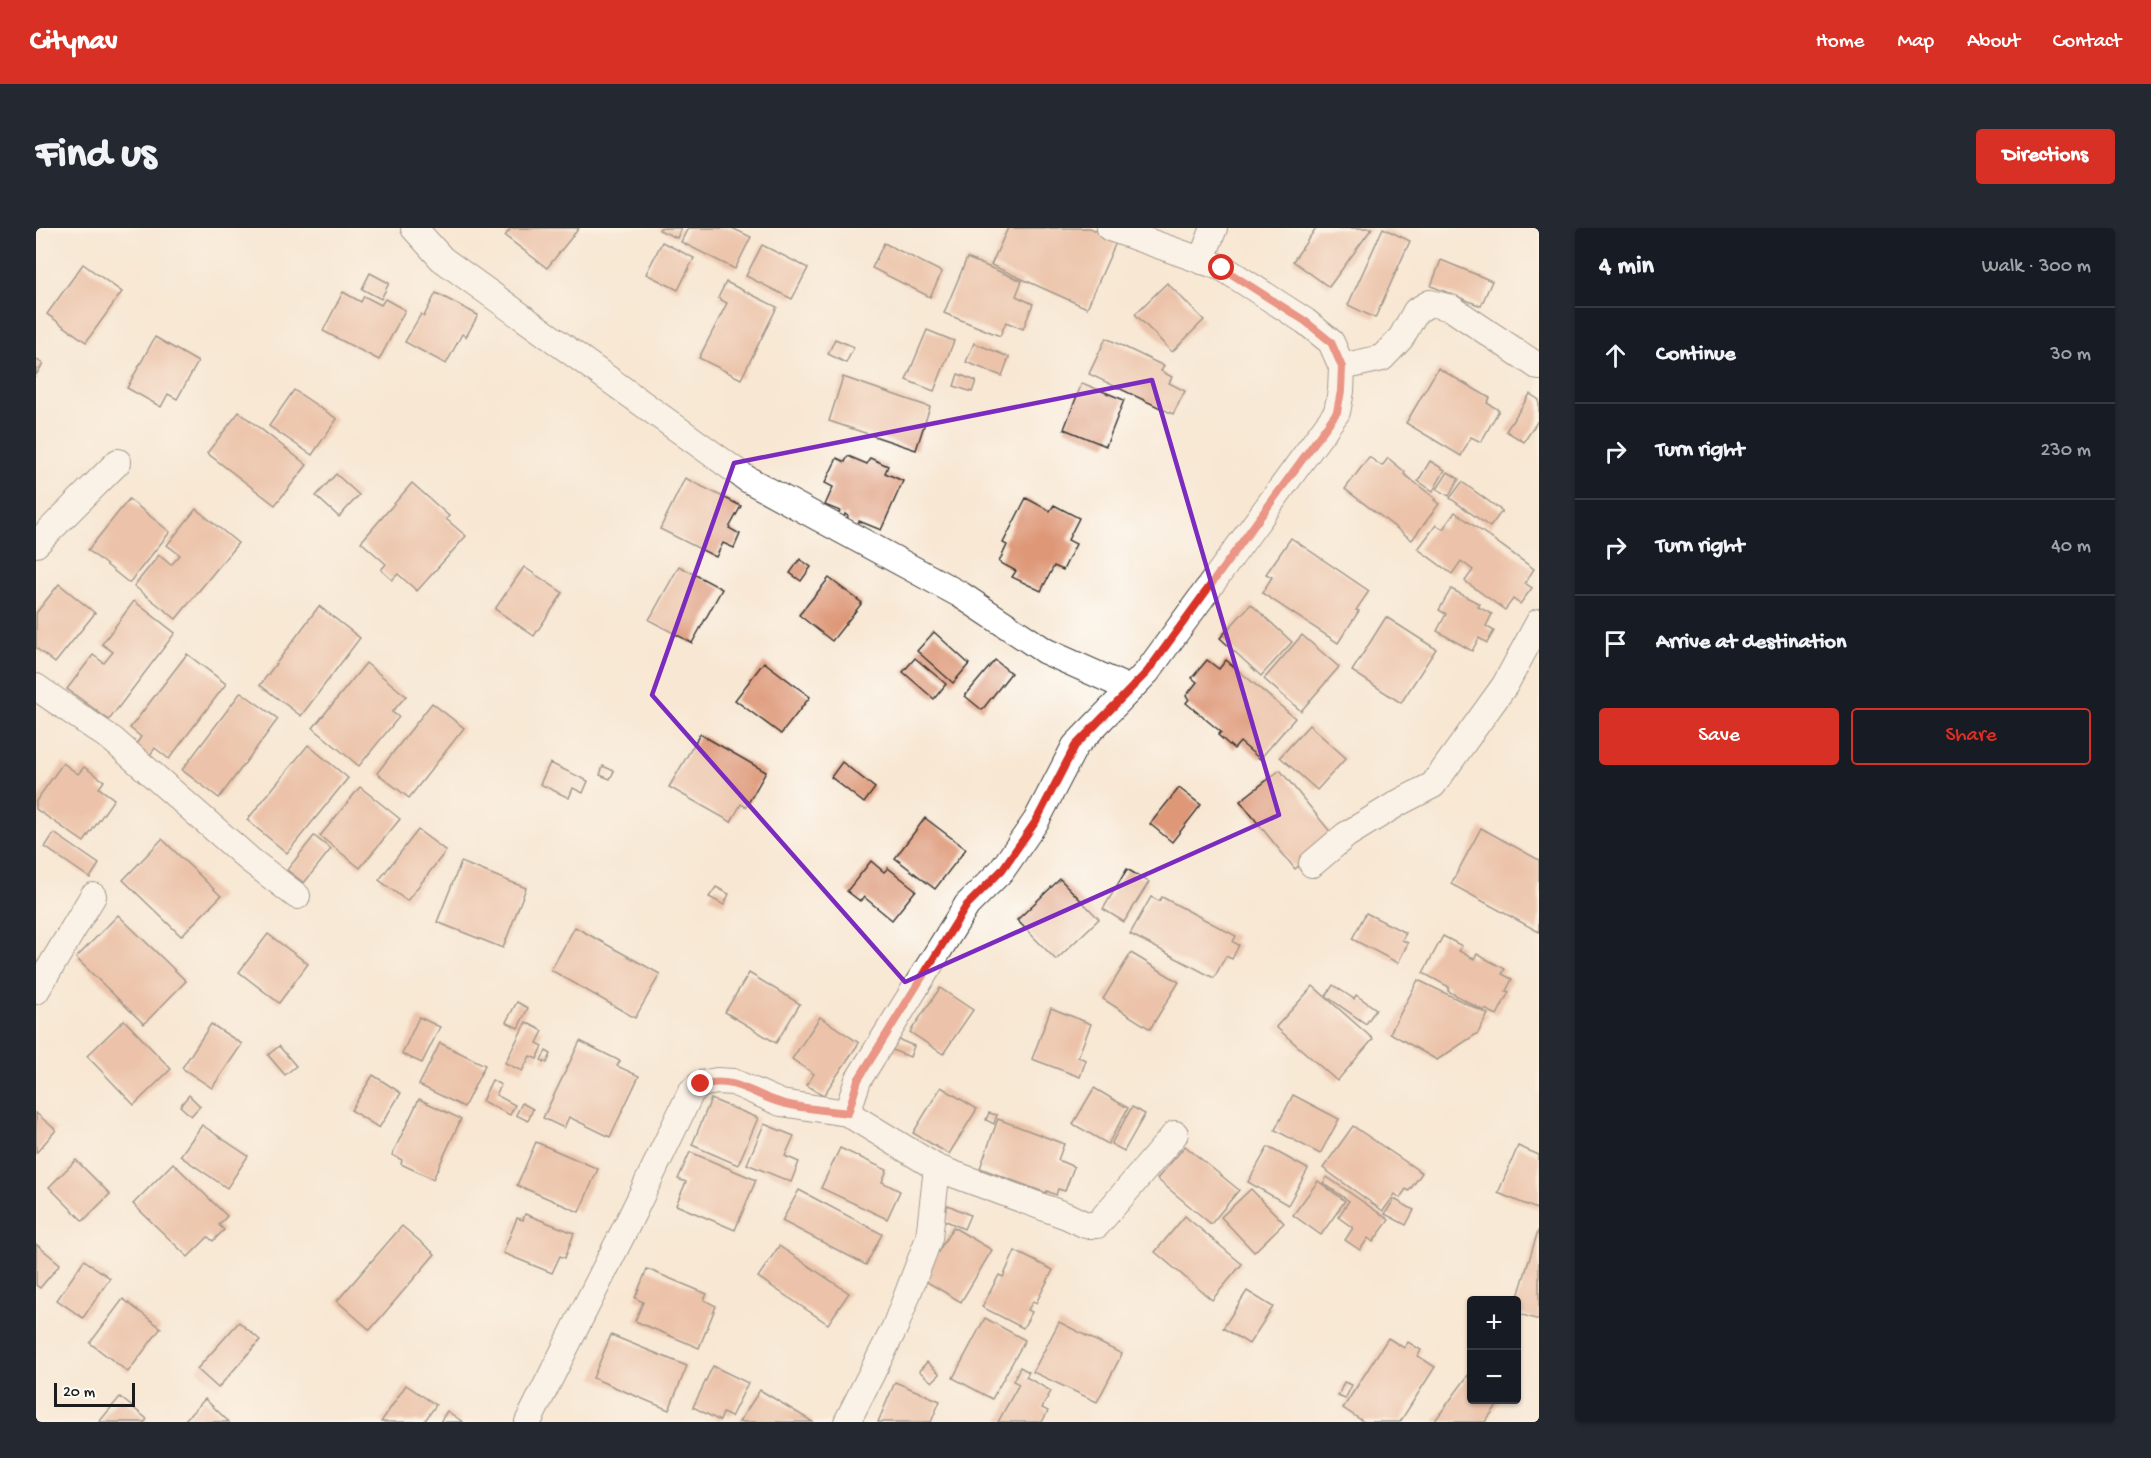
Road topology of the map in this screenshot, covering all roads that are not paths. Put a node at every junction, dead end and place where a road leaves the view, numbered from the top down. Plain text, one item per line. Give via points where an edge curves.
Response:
1 (414, 228) edge
2 (1110, 228) edge
3 (1214, 228) edge
4 (1201, 261) junction
5 (1342, 367) junction
6 (1539, 367) edge
7 (118, 462) dead end
8 (36, 544) edge
9 (1539, 622) edge
10 (36, 687) edge
11 (1130, 689) junction
12 (1312, 864) dead end
13 (93, 896) dead end
14 (297, 896) dead end
15 (36, 991) edge
16 (848, 1113) junction
17 (1175, 1134) dead end
18 (937, 1168) junction
19 (528, 1422) edge
20 (847, 1422) edge

1 - 11 street via 442,259 747,479 962,595 1044,651
2 - 4 street
3 - 4 street
4 - 5 street via 1222,268 1305,321 1331,342
5 - 6 street via 1382,358 1401,338 1416,311 1430,303 1451,308
5 - 11 street via 1337,412 1176,634
7 - 8 street
9 - 12 street via 1505,685 1433,785 1346,835
10 - 14 street via 113,740
11 - 16 street via 1075,746 1036,821 1002,870 967,905 858,1080
13 - 15 street
16 - 18 street
16 - 19 street via 782,1103 733,1082 701,1084 691,1092
17 - 18 street via 1097,1225 1086,1225
18 - 20 street via 929,1238 896,1327

